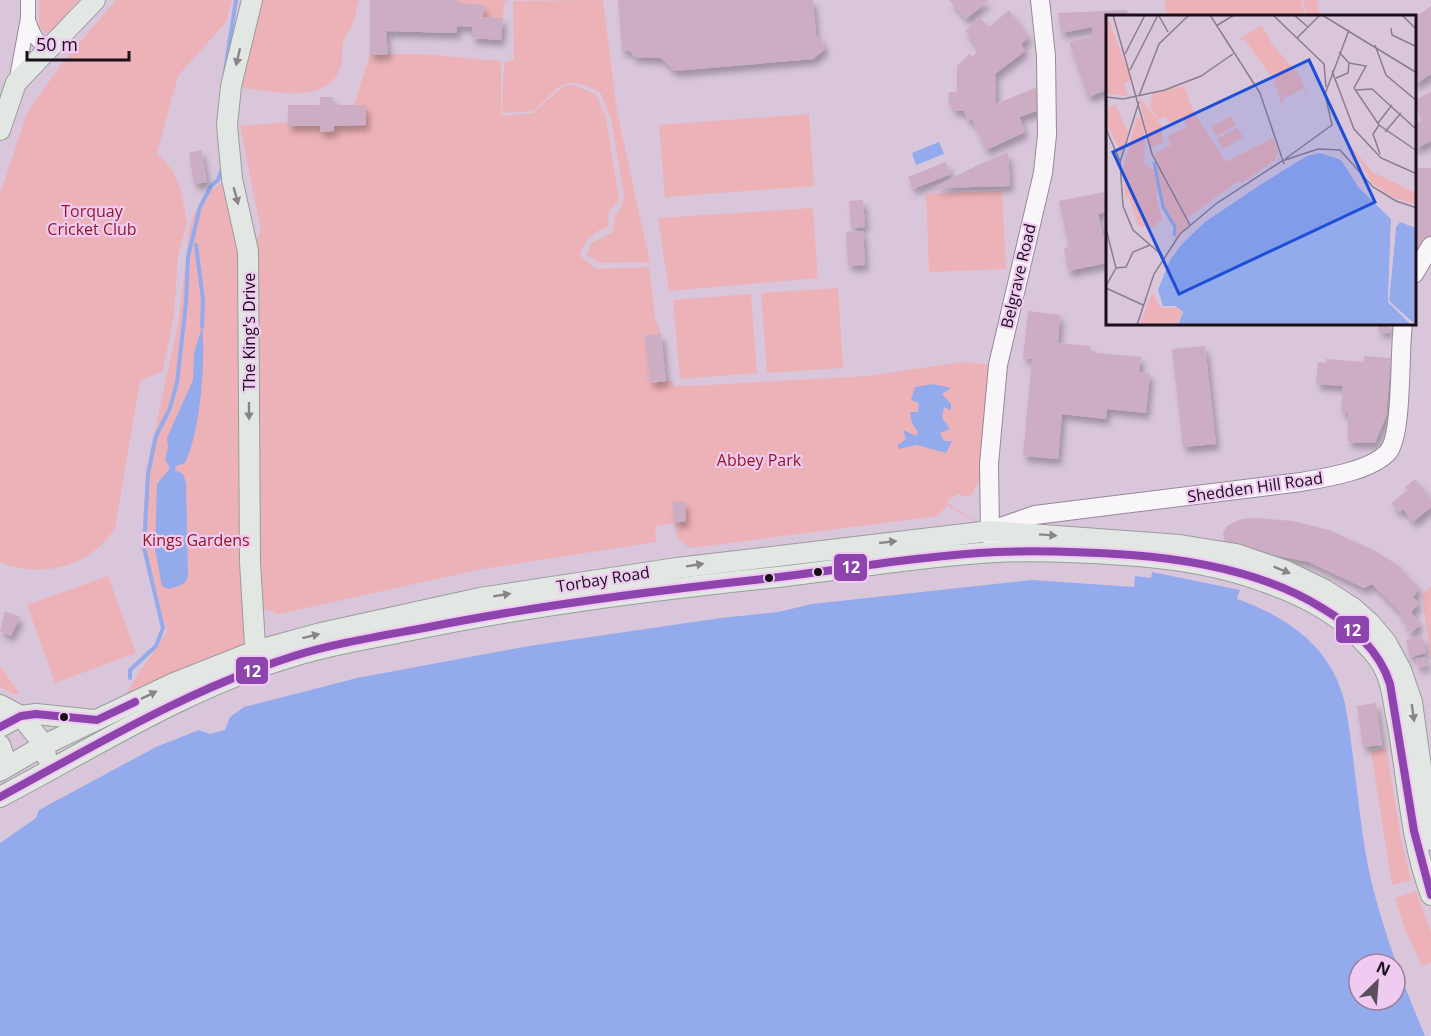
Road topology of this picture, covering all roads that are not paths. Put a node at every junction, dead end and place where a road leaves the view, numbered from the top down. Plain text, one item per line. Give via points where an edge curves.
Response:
1 (28, 0) edge
2 (94, 0) edge
3 (252, 0) edge
4 (1040, 0) edge
5 (28, 18) junction
6 (50, 49) junction
7 (16, 83) junction
8 (0, 130) edge
9 (1431, 246) edge
10 (1416, 271) edge
11 (1403, 326) edge
12 (990, 531) junction
13 (995, 552) junction
14 (256, 659) junction
15 (0, 705) edge
16 (21, 716) junction
17 (97, 720) junction
18 (0, 727) edge
19 (0, 745) edge
20 (44, 745) junction
21 (4, 768) edge
22 (49, 770) junction
23 (0, 797) edge
24 (1431, 840) edge
25 (1431, 895) edge

1 - 5 street
2 - 6 main road
3 -> 14 main road, The King's Drive via 231,86 228,126 231,179 248,251 250,562
4 - 12 street, Belgrave Road via 1046,56 1047,135 1043,173 999,365 989,464
5 - 6 street via 33,37
5 - 7 street
6 - 7 main road
7 - 8 main road
9 - 10 street
11 - 12 street, Shedden Hill Road via 1394,440 1388,452 1368,464 1337,476 1301,482 1035,515
12 - 13 street, Belgrave Road
14 -> 12 main road, Torbay Road via 398,615 490,597 722,561
12 -> 24 main road, Torbay Road via 1180,545 1236,554 1286,571 1353,608 1386,642 1412,702
13 - 14 main road, Torbay Road via 551,603 294,656
13 - 25 main road, Torbay Road via 1062,551 1186,560 1248,575 1334,614 1381,662 1391,689 1412,825
17 -> 14 main road, Torbay Road via 174,683
14 - 22 main road, Torbay Road
15 - 16 main road
16 - 17 main road
16 - 18 main road
16 - 20 main road
17 - 20 main road, Torbay Road
19 - 21 main road
20 - 21 main road, Torbay Road
20 - 22 main road
21 - 22 main road via 31,764
22 - 23 main road, Torbay Road

